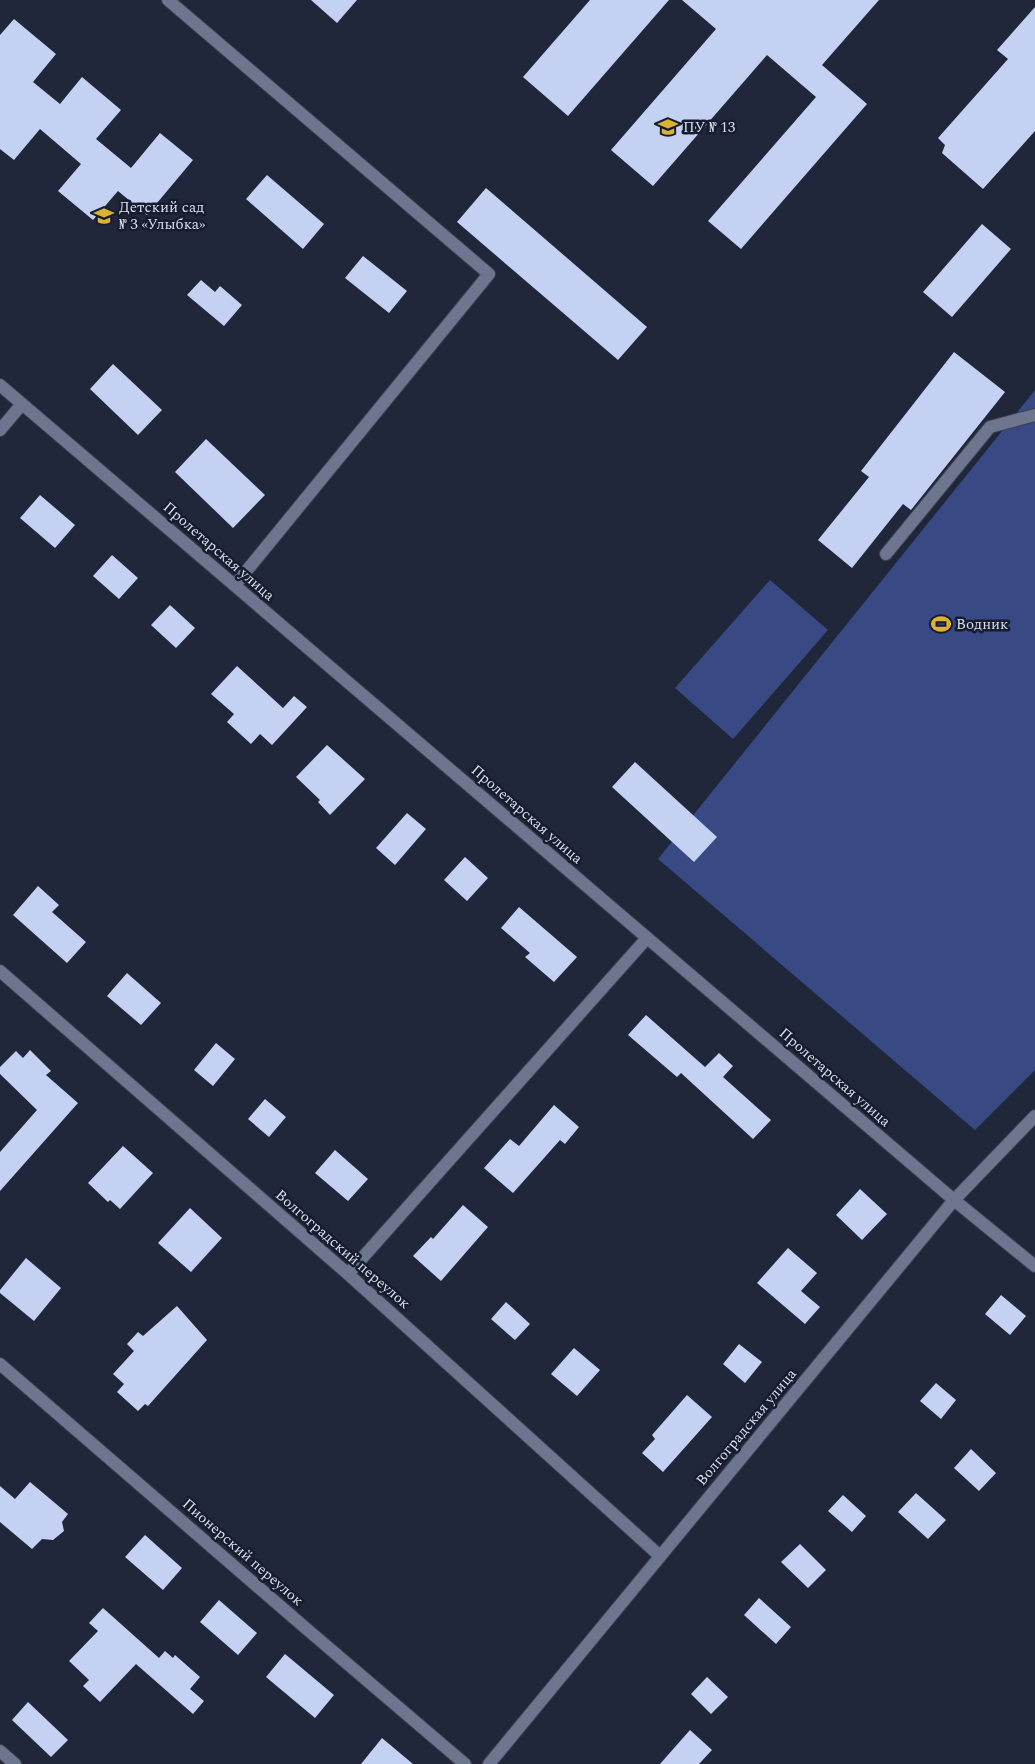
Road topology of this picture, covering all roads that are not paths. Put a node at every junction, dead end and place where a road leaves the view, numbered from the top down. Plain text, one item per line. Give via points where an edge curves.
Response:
1 (168, 0) edge
2 (0, 385) edge
3 (22, 404) junction
4 (1035, 415) edge
5 (0, 430) edge
6 (886, 554) dead end
7 (235, 585) junction
8 (647, 938) junction
9 (0, 970) edge
10 (1035, 1116) edge
11 (954, 1200) junction
12 (1035, 1266) edge
13 (348, 1274) junction
14 (0, 1364) edge
15 (660, 1556) junction
16 (0, 1751) edge
17 (15, 1764) edge
18 (466, 1764) edge
19 (488, 1764) edge

1 - 7 street via 488,274
2 - 3 street, Пролетарская улица
3 - 5 street
3 - 7 street, Пролетарская улица
4 - 6 street via 990,427
7 - 8 street, Пролетарская улица
8 - 11 street, Пролетарская улица
8 - 13 street
9 - 13 street, Волгоградский переулок
10 - 11 street, Волгоградская улица
11 - 12 street, Пролетарская улица
11 - 15 street, Волгоградская улица
13 - 15 street, Волгоградский переулок
14 - 18 street, Пионерский переулок
15 - 19 street, Волгоградская улица
16 - 17 street

